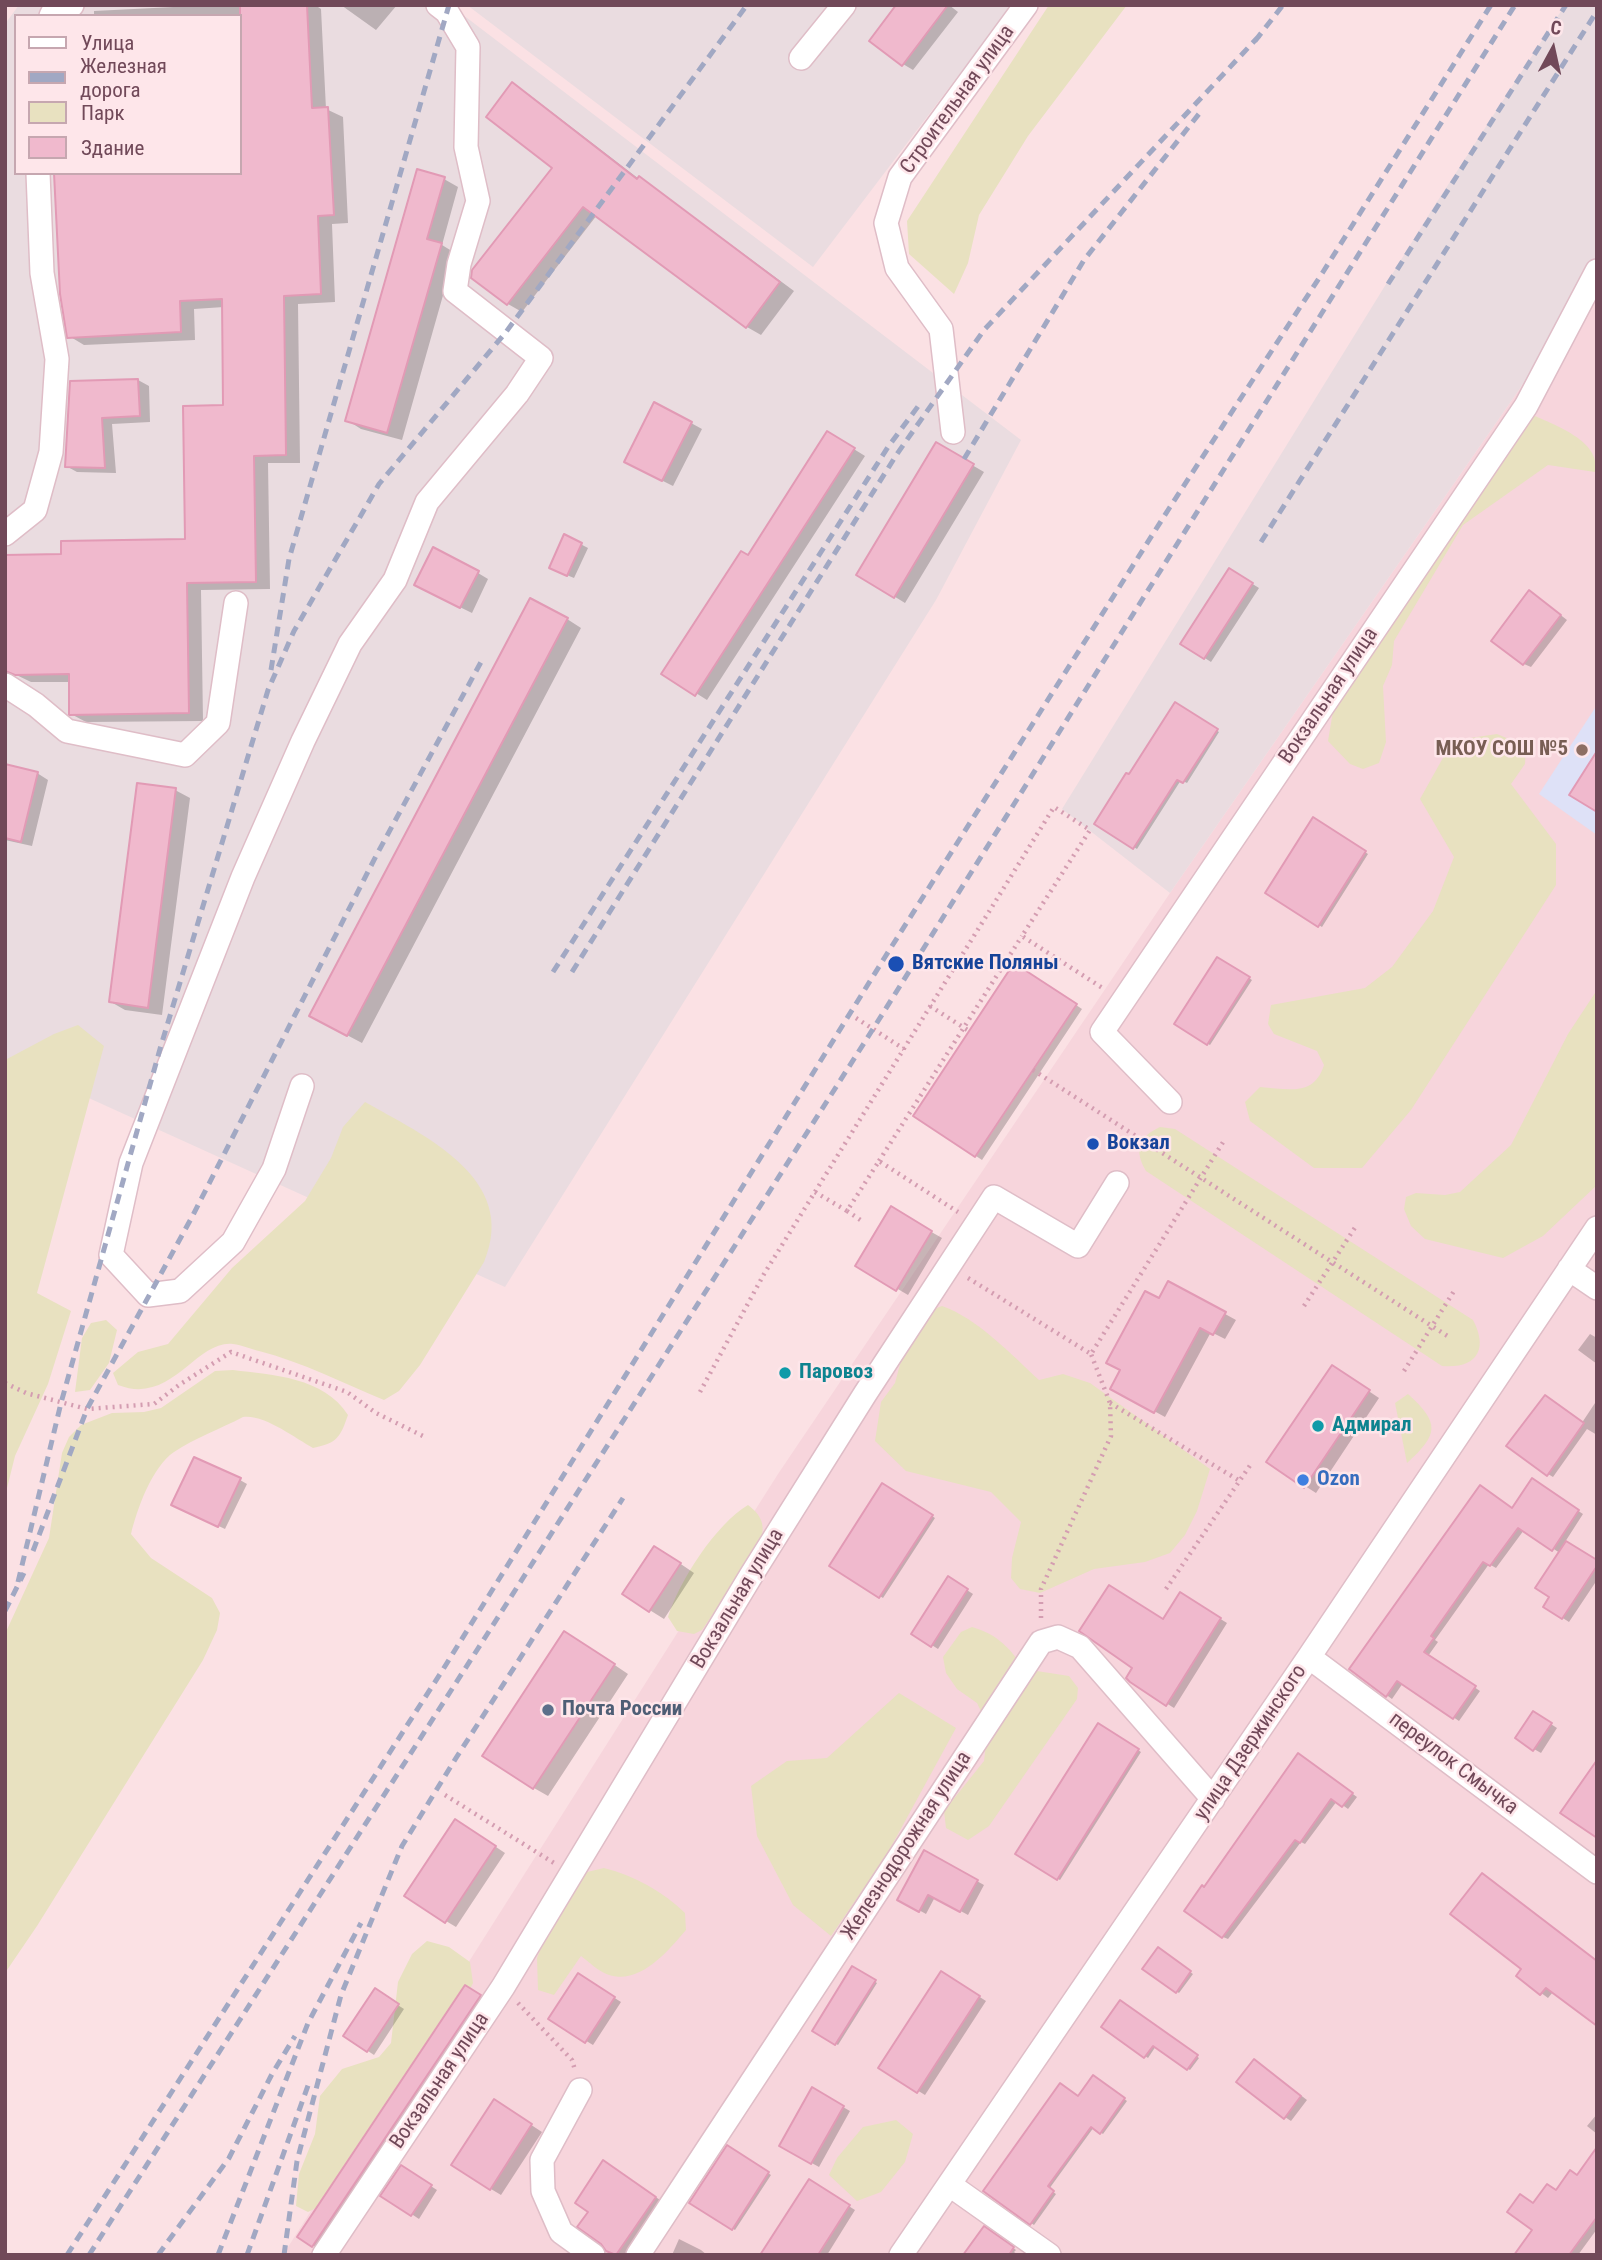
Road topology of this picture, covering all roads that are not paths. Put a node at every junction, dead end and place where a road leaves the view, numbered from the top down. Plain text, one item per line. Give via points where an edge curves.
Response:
1 (72, 5) edge
2 (438, 5) edge
3 (844, 5) edge
4 (1026, 5) edge
5 (52, 14) edge
6 (801, 58) dead end
7 (38, 175) edge
8 (1597, 271) edge
9 (953, 432) dead end
10 (5, 534) edge
11 (236, 603) dead end
12 (5, 685) edge
13 (302, 1086) dead end
14 (1170, 1102) dead end
15 (1117, 1183) dead end
16 (1597, 1228) edge
17 (1569, 1269) junction
18 (1597, 1287) edge
19 (1309, 1657) junction
20 (1213, 1799) junction
21 (1597, 1871) edge
22 (580, 2090) road end
23 (950, 2185) junction
24 (324, 2255) edge
25 (593, 2255) edge
26 (638, 2255) edge
27 (901, 2255) edge
28 (1049, 2255) edge

1 - 5 street
2 - 13 street via 468,47 466,147 478,201 455,291 541,358 517,394 426,502 395,580 349,644 243,877 131,1164 111,1255 148,1295 180,1291 233,1242 274,1169
3 - 6 street
4 - 9 street, Строительная улица via 900,177 886,223 897,268 941,329
7 - 10 street via 42,273 57,359 51,452 35,510
8 - 14 street, Вокзальная улица via 1526,406 1102,1031
11 - 12 street via 218,723 185,755 67,731
15 - 24 street, Вокзальная улица via 1078,1246 994,1197 752,1574 503,1987
16 - 17 street, улица Дзержинского
17 - 18 street
17 - 19 street, улица Дзержинского
19 - 20 street, улица Дзержинского
19 - 21 street, переулок Смычка
20 - 23 street, улица Дзержинского
20 - 26 street, Железнодорожная улица via 1080,1647 1058,1637 1041,1642
22 - 25 street via 542,2160 543,2192 561,2232
23 - 27 street, улица Дзержинского
23 - 28 street

